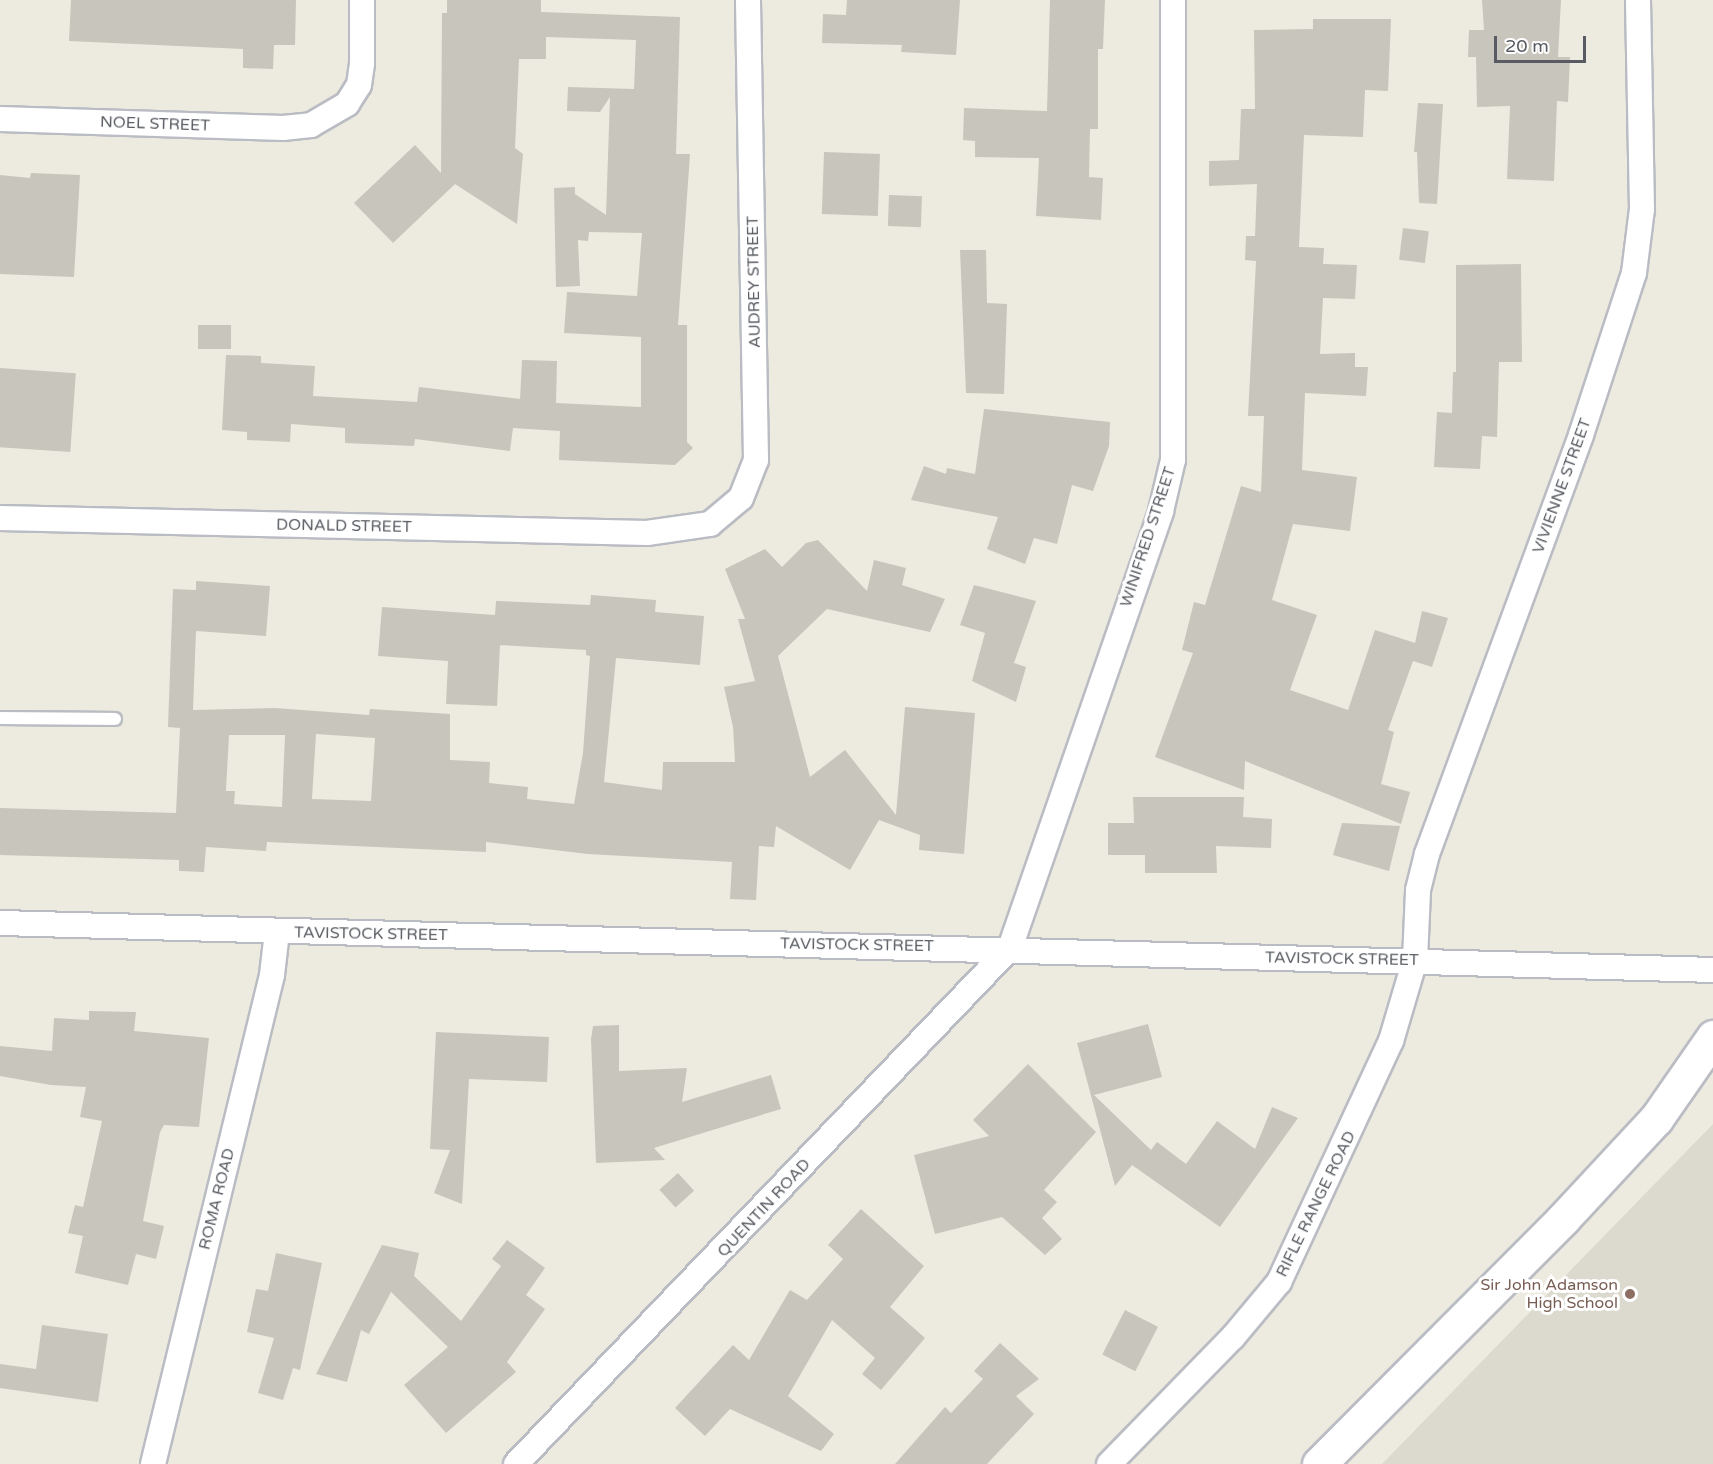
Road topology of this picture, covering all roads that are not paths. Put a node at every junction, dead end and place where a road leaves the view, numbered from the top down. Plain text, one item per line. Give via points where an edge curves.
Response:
1 (362, 0) edge
2 (748, 0) edge
3 (1173, 0) edge
4 (1638, 0) edge
5 (0, 119) edge
6 (0, 518) edge
7 (688, 529) joint
8 (0, 718) edge
9 (115, 718) dead end
10 (0, 923) edge
11 (277, 932) junction
12 (1010, 948) junction
13 (1415, 960) junction
14 (1713, 970) edge
15 (1713, 1037) edge
16 (153, 1464) edge
17 (516, 1464) edge
18 (1109, 1464) edge
19 (1319, 1464) edge

1 - 5 street, NOEL STREET via 358,85 347,104 310,125 283,128
2 - 7 street, AUDREY STREET via 756,460 741,498 710,524
3 - 12 street, WINIFRED STREET via 1173,460 1161,511
4 - 13 street, VIVIENNE STREET via 1642,209 1634,273 1581,435 1427,854 1418,890
6 - 7 street, DONALD STREET via 647,533
8 - 9 lane
10 - 11 street, TAVISTOCK STREET
11 - 12 street, TAVISTOCK STREET
11 - 16 street, ROMA ROAD via 272,975
12 - 13 street, TAVISTOCK STREET
12 - 17 street, QUENTIN ROAD
13 - 14 street, TAVISTOCK STREET
13 - 18 street, RIFLE RANGE ROAD via 1391,1041 1279,1282 1233,1337
15 - 19 main road via 1656,1119 1563,1219

